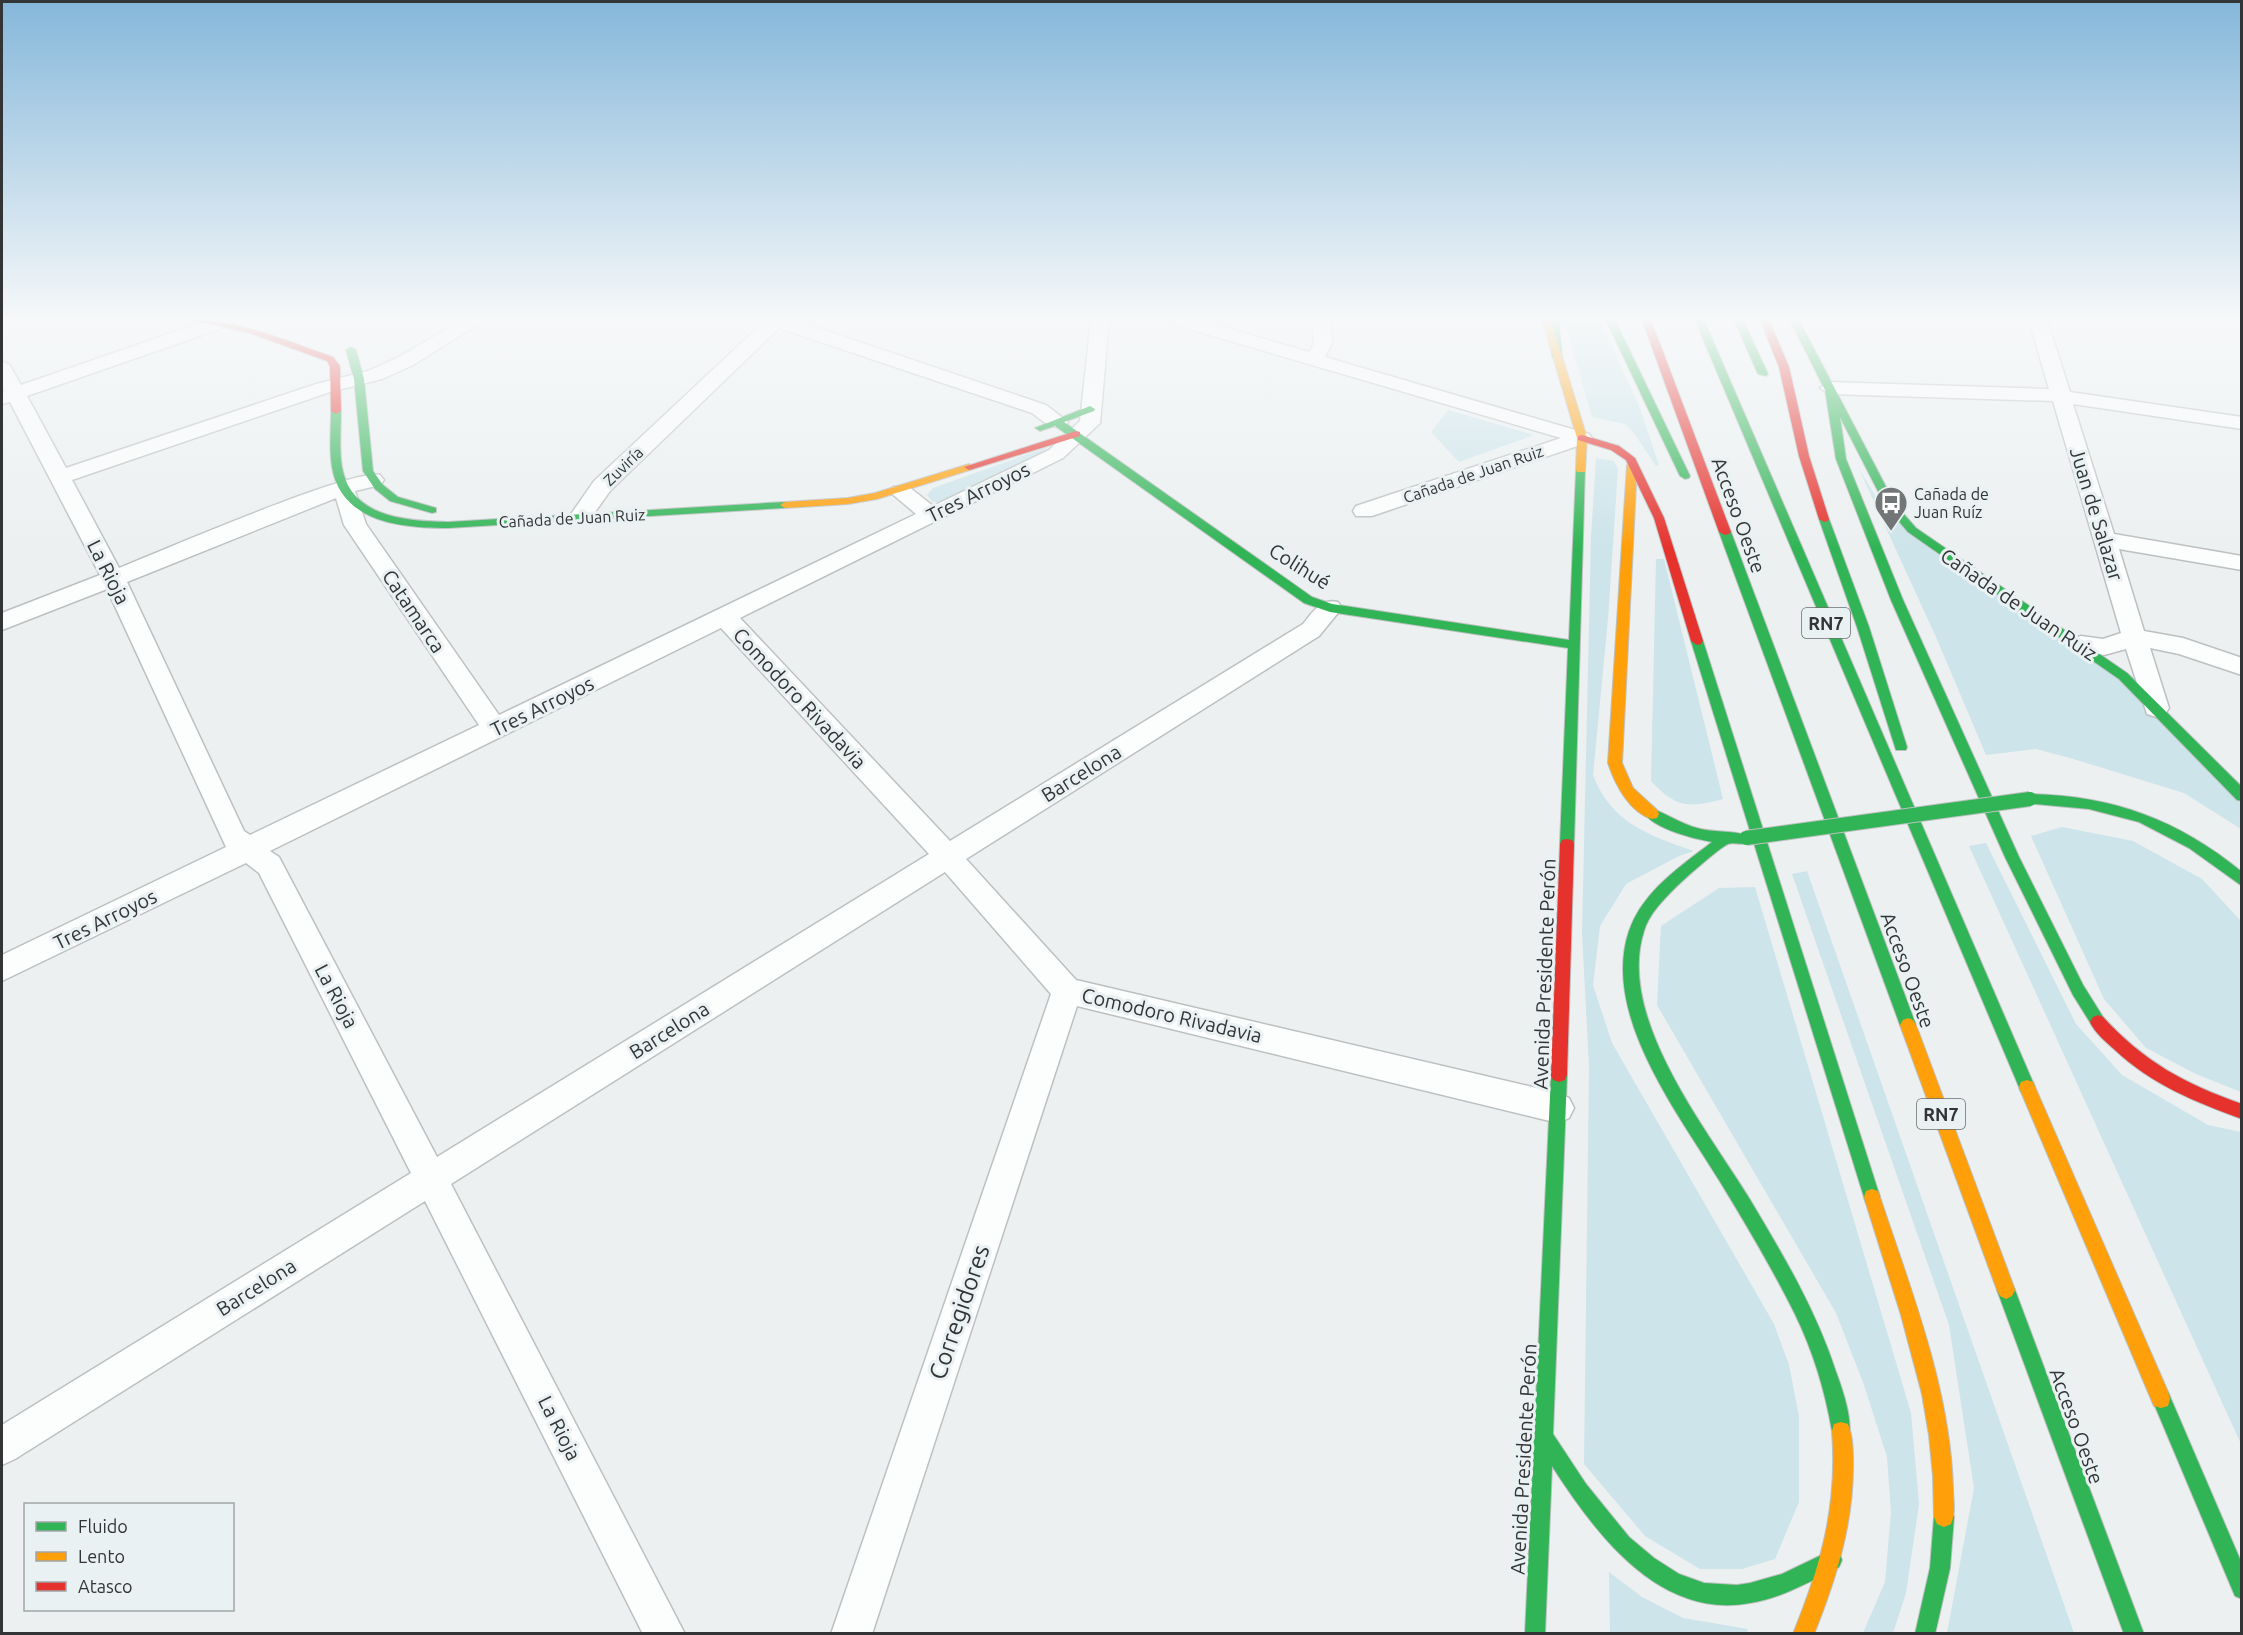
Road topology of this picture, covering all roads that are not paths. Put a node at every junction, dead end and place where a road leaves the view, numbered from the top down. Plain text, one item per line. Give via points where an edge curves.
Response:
1 (12, 396) edge
2 (300, 396) edge
3 (337, 396) edge
4 (361, 396) edge
5 (697, 396) edge
6 (1001, 396) edge
7 (1091, 396) edge
8 (1437, 396) edge
9 (1569, 396) edge
10 (1646, 396) edge
11 (1674, 396) edge
12 (1731, 396) edge
13 (1791, 396) edge
14 (1831, 396) edge
15 (1834, 396) edge
16 (2062, 396) edge
17 (2064, 396) edge
18 (1779, 408) dead end
19 (2241, 423) edge
20 (1067, 428) junction
21 (1026, 433) dead end
22 (1582, 438) junction
23 (993, 444) dead end
24 (1804, 456) junction
25 (1632, 465) junction
26 (60, 477) junction
27 (372, 480) junction
28 (857, 485) dead end
29 (344, 488) junction
30 (901, 492) junction
31 (614, 500) dead end
32 (533, 506) dead end
33 (579, 507) junction
34 (1364, 511) dead end
35 (932, 515) junction
36 (2104, 539) junction
37 (2241, 563) edge
38 (114, 579) junction
39 (1747, 595) junction
40 (1330, 608) junction
41 (725, 617) junction
42 (2, 622) edge
43 (2135, 637) junction
44 (2080, 644) junction
45 (1575, 645) junction
46 (2241, 668) edge
47 (2156, 708) junction
48 (495, 728) junction
49 (2241, 796) edge
50 (1723, 842) junction
51 (249, 850) junction
52 (948, 857) junction
53 (2241, 880) edge
54 (1957, 923) junction
55 (2, 969) edge
56 (1067, 991) junction
57 (1558, 1107) junction
58 (2241, 1112) edge
59 (432, 1178) junction
60 (1544, 1437) junction
61 (2, 1446) edge
62 (1832, 1560) junction
63 (2241, 1588) edge
64 (666, 1634) edge
65 (851, 1634) edge
66 (1535, 1634) edge
67 (1803, 1634) edge
68 (1925, 1634) edge
69 (2134, 1634) edge

1 - 26 street, La Rioja
2 - 26 street
3 - 29 main road, Cañada de Juan Ruiz via 338,474
4 - 27 main road
5 - 33 street, Zuviría
6 - 20 street via 1039,409
7 - 20 street, Tres Arroyos via 1090,423
8 - 22 street
9 - 22 main road, Avenida Presidente Perón
10 - 39 main road
11 - 39 main road, Acceso Oeste / RN7
12 - 54 main road, Acceso Oeste / RN7
13 - 24 main road
14 - 58 main road via 1841,459 1897,600 2012,857 2078,990 2099,1023 2126,1053 2186,1092
15 - 44 main road, Cañada de Juan Ruiz via 1890,505 1912,530
16 - 36 street, Juan de Salazar
17 - 19 street
18 - 24 main road
20 - 21 main road
20 - 30 main road, Cañada de Juan Ruiz via 1040,442
20 - 35 street, Tres Arroyos via 1056,454
20 - 40 main road, Colihué via 1308,600
22 - 25 main road via 1621,450
22 - 34 street, Cañada de Juan Ruiz
22 - 45 main road, Avenida Presidente Perón
23 - 28 main road via 897,478
24 - 54 main road
25 - 50 main road via 1618,777 1625,791 1644,809
25 - 68 main road via 1659,518 1927,1374 1941,1441 1946,1511 1942,1557
26 - 38 street, La Rioja
27 - 29 street
27 - 32 main road, Cañada de Juan Ruiz via 402,503 422,509
29 - 33 main road, Cañada de Juan Ruiz via 355,505 369,513 406,523 448,525
29 - 38 street
29 - 48 street, Catamarca via 355,525
30 - 33 main road, Cañada de Juan Ruiz via 848,501
30 - 35 street
31 - 33 main road, Cañada de Juan Ruiz
35 - 41 street, Tres Arroyos
36 - 37 street
36 - 43 street, Juan de Salazar
38 - 42 street
38 - 51 street, La Rioja via 234,838
39 - 69 main road, Acceso Oeste / RN7
40 - 45 main road, Colihué
40 - 52 street, Barcelona via 1311,630
41 - 48 street, Tres Arroyos
41 - 52 street, Comodoro Rivadavia
43 - 44 street via 2104,647
43 - 46 street via 2183,646
43 - 47 street, Juan de Salazar
44 - 47 main road, Cañada de Juan Ruiz via 2123,676
45 - 57 main road, Avenida Presidente Perón
47 - 49 main road, Cañada de Juan Ruiz
48 - 51 street, Tres Arroyos
50 - 53 main road, bridge via 2030,799 2090,800 2136,813 2193,842
50 - 62 main road via 1660,894 1638,921 1630,959 1633,996 1652,1051 1799,1299 1825,1357 1842,1446 1841,1506
51 - 55 street, Tres Arroyos
51 - 59 street, La Rioja via 269,865
52 - 56 street, Comodoro Rivadavia
52 - 59 street, Barcelona
54 - 63 main road, Acceso Oeste / RN7
56 - 57 street, Comodoro Rivadavia
56 - 65 street, Corregidores
57 - 60 main road, Avenida Presidente Perón
59 - 61 street, Barcelona
59 - 64 street, La Rioja
60 - 62 main road via 1589,1504 1619,1540 1637,1558 1678,1584 1716,1596 1735,1596 1772,1587
60 - 66 main road, Avenida Presidente Perón
62 - 67 main road

